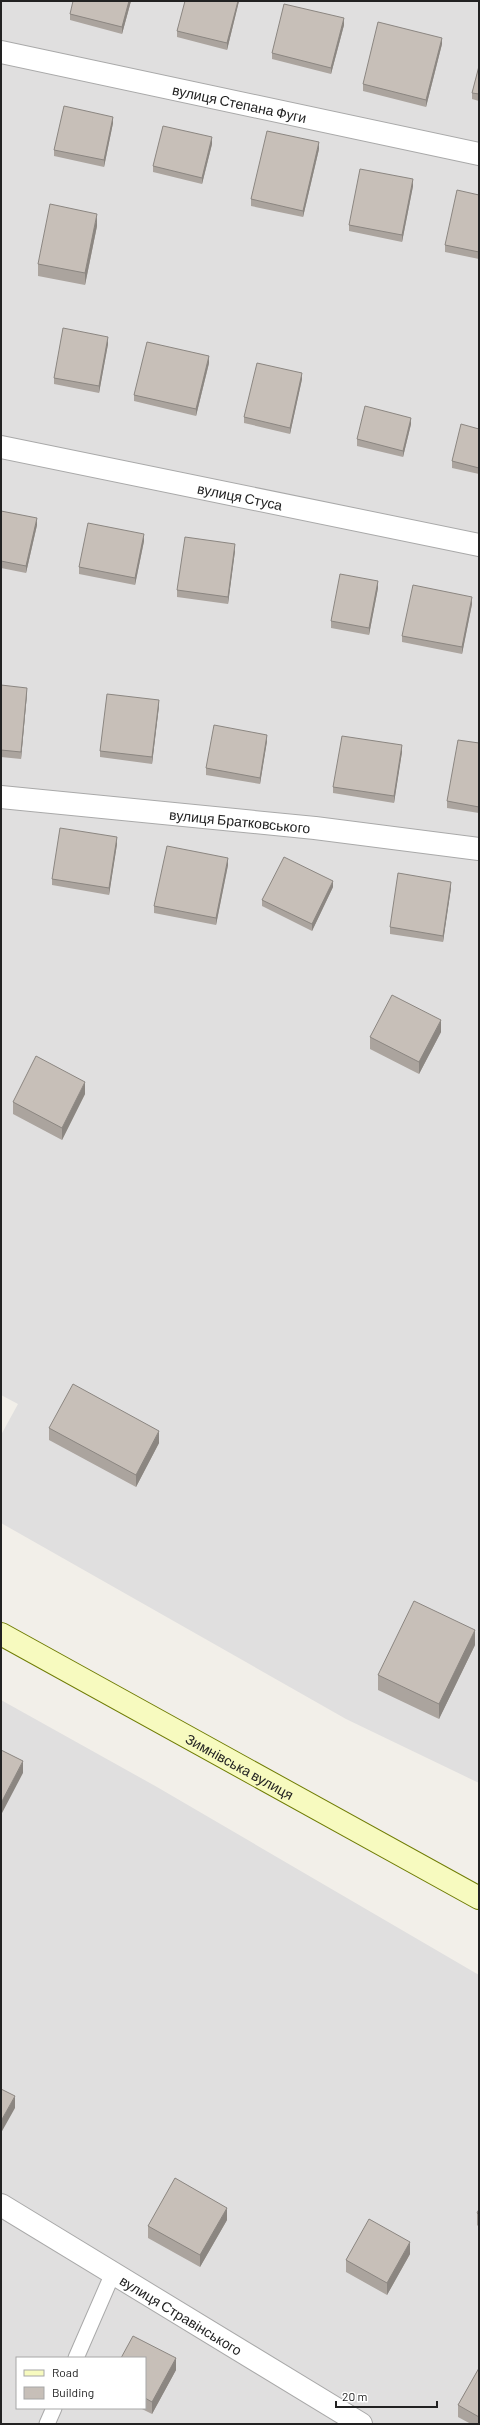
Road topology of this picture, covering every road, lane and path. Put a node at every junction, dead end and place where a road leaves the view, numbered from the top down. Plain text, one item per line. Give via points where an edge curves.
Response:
1 (1, 52) edge
2 (479, 154) edge
3 (1, 447) edge
4 (479, 545) edge
5 (1, 797) edge
6 (479, 849) edge
7 (1, 1634) edge
8 (479, 1898) edge
9 (1, 2206) edge
10 (113, 2273) junction
11 (76, 2357) edge
12 (54, 2409) edge
13 (47, 2424) edge
14 (361, 2424) edge

1 - 2 street, вулиця Степана Фуги
3 - 4 street, вулиця Стуса
5 - 6 street, вулиця Братковського via 315,828
7 - 8 main road, Зимнівська вулиця
9 - 10 street, вулиця Стравінського
10 - 11 lane
10 - 14 street, вулиця Стравінського
12 - 13 lane

